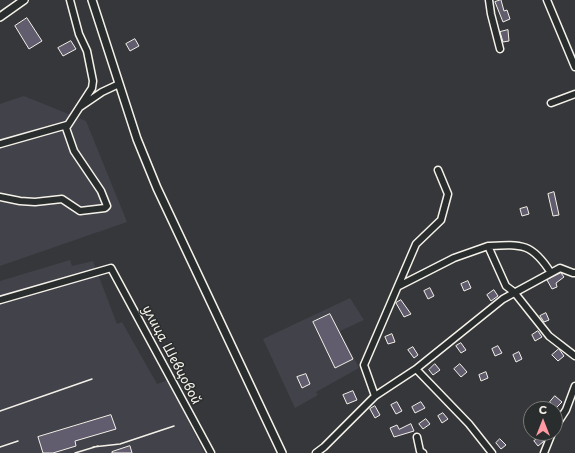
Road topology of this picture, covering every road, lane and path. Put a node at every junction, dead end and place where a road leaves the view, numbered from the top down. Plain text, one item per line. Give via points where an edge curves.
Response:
1 (24, 0) edge
2 (70, 0) edge
3 (92, 0) edge
4 (489, 0) edge
5 (547, 0) edge
6 (0, 17) edge
7 (500, 49) dead end
8 (572, 54) edge
9 (575, 67) edge
10 (120, 84) junction
11 (575, 94) edge
12 (551, 102) dead end
13 (80, 107) junction
14 (67, 125) junction
15 (0, 144) edge
16 (438, 170) dead end
17 (0, 197) edge
18 (488, 246) junction
19 (550, 273) junction
20 (575, 273) edge
21 (399, 286) junction
22 (514, 292) junction
23 (0, 300) edge
24 (575, 356) edge
25 (416, 369) junction
26 (575, 386) edge
27 (375, 396) junction
28 (563, 415) edge
29 (418, 438) dead end
30 (549, 441) edge
31 (326, 450) edge
32 (212, 453) edge
33 (282, 453) edge
34 (316, 453) edge
35 (423, 453) edge
36 (492, 453) edge
37 (544, 453) edge

1 - 6 main road
2 - 13 street via 79,34 87,51 93,81 92,88
3 - 10 main road
4 - 7 street
5 - 8 street
8 - 9 street
10 - 13 street via 102,92
10 - 33 main road via 137,139 157,188
11 - 12 street
13 - 14 street
14 - 15 street
14 - 17 street via 74,151 101,191 106,208 80,211 62,199 20,201
16 - 21 street via 448,194 442,220 416,244
18 - 19 street via 522,247 535,252
18 - 21 street via 454,258
18 - 22 street via 506,286
19 - 20 street via 560,268
19 - 22 street
21 - 27 street via 364,365
22 - 24 street via 548,336
22 - 25 street
23 - 32 street, улица Шевцовой via 111,268
25 - 27 street
25 - 36 street
26 - 28 street
27 - 31 street
29 - 35 street via 420,451
30 - 37 street
31 - 34 street

